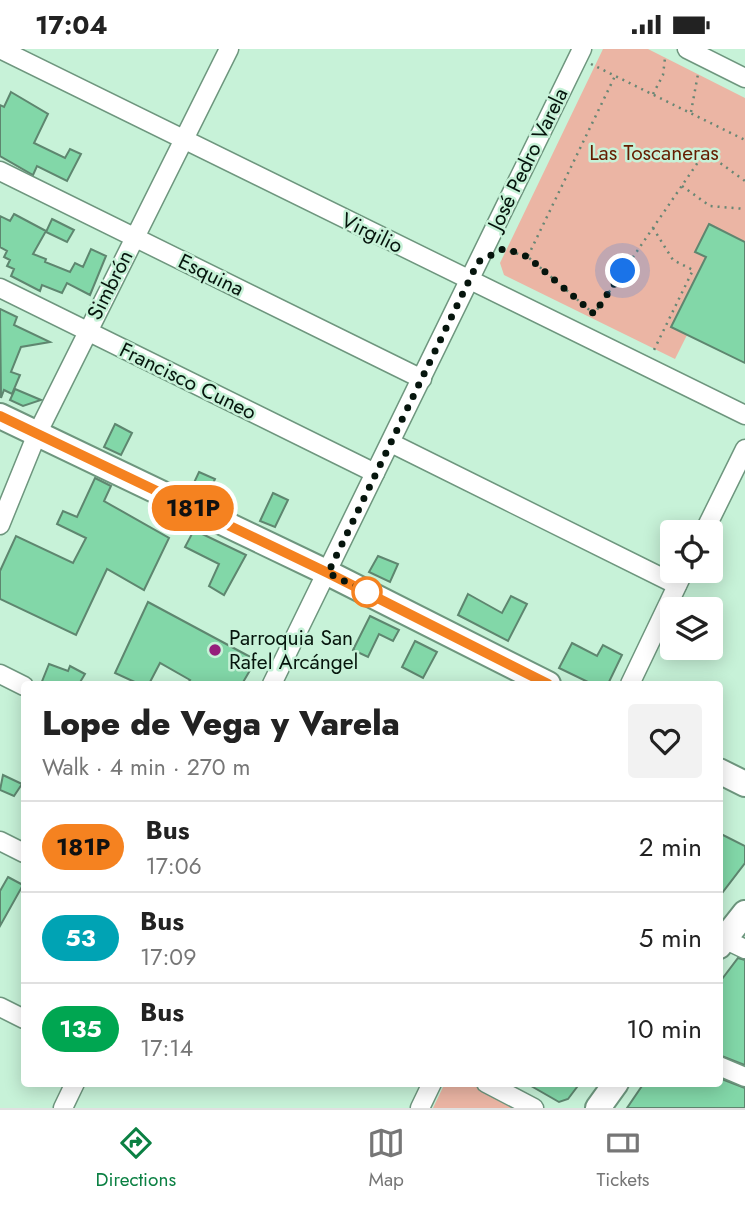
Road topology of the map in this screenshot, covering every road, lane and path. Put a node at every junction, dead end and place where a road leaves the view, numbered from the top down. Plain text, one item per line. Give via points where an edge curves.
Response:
1 (0, 49) edge
2 (229, 49) edge
3 (687, 49) edge
4 (580, 53) edge
5 (665, 58) dead end
6 (698, 75) dead end
7 (615, 76) junction
8 (745, 78) edge
9 (653, 94) junction
10 (691, 113) junction
11 (184, 139) junction
12 (745, 140) edge
13 (0, 171) edge
14 (745, 181) edge
15 (682, 186) junction
16 (745, 209) edge
17 (653, 228) junction
18 (134, 237) junction
19 (528, 257) junction
20 (478, 262) junction
21 (470, 281) junction
22 (0, 288) edge
23 (87, 331) junction
24 (646, 367) junction
25 (422, 379) junction
26 (745, 415) edge
27 (0, 416) edge
28 (37, 433) junction
29 (391, 443) junction
30 (745, 449) edge
31 (375, 473) junction
32 (710, 520) edge
33 (0, 525) edge
34 (660, 568) edge
35 (328, 573) junction
36 (679, 583) edge
37 (0, 674) edge
38 (274, 681) edge
39 (542, 681) edge
40 (631, 681) edge
41 (21, 684) edge
42 (723, 773) edge
43 (745, 784) edge
44 (0, 841) edge
45 (21, 852) edge
46 (745, 913) edge
47 (730, 945) edge
48 (0, 1007) edge
49 (21, 1018) edge
50 (723, 1068) edge
51 (745, 1077) edge
52 (73, 1087) edge
53 (430, 1087) edge
54 (494, 1087) edge
55 (613, 1087) edge
56 (63, 1108) edge
57 (420, 1108) edge
58 (534, 1108) edge
59 (598, 1108) edge

1 - 11 street, Virgilio
2 - 11 street, Simbrón
3 - 8 street
4 - 7 path
4 - 20 street, José Pedro Varela
5 - 9 path
6 - 10 path
7 - 9 path
7 - 19 path
9 - 10 path
10 - 12 path
11 - 18 street, Simbrón
11 - 21 street, Virgilio
13 - 18 street, Esquina
14 - 15 path via 705,152
15 - 16 path via 710,206
15 - 17 path
17 - 19 path via 594,314
17 - 24 path via 673,260 693,269
18 - 23 street, Simbrón
18 - 25 street, Esquina
19 - 20 path via 505,248
20 - 21 street, José Pedro Varela
21 - 24 street, Virgilio
21 - 25 street, José Pedro Varela
22 - 23 street, Francisco Cuneo
23 - 28 street, Simbrón
23 - 31 street, Francisco Cuneo
24 - 26 street, Virgilio
25 - 29 street, José Pedro Varela
27 - 28 main road
28 - 33 street, Simbrón
28 - 35 main road
29 - 31 street, José Pedro Varela
29 - 34 street
30 - 32 street
31 - 35 street, José Pedro Varela
35 - 38 street, José Pedro Varela
35 - 39 main road
36 - 40 street
37 - 41 street
42 - 43 main road
44 - 45 street
46 - 47 main road
48 - 49 street
50 - 51 street
52 - 56 street
53 - 57 street
54 - 58 street
55 - 59 main road

